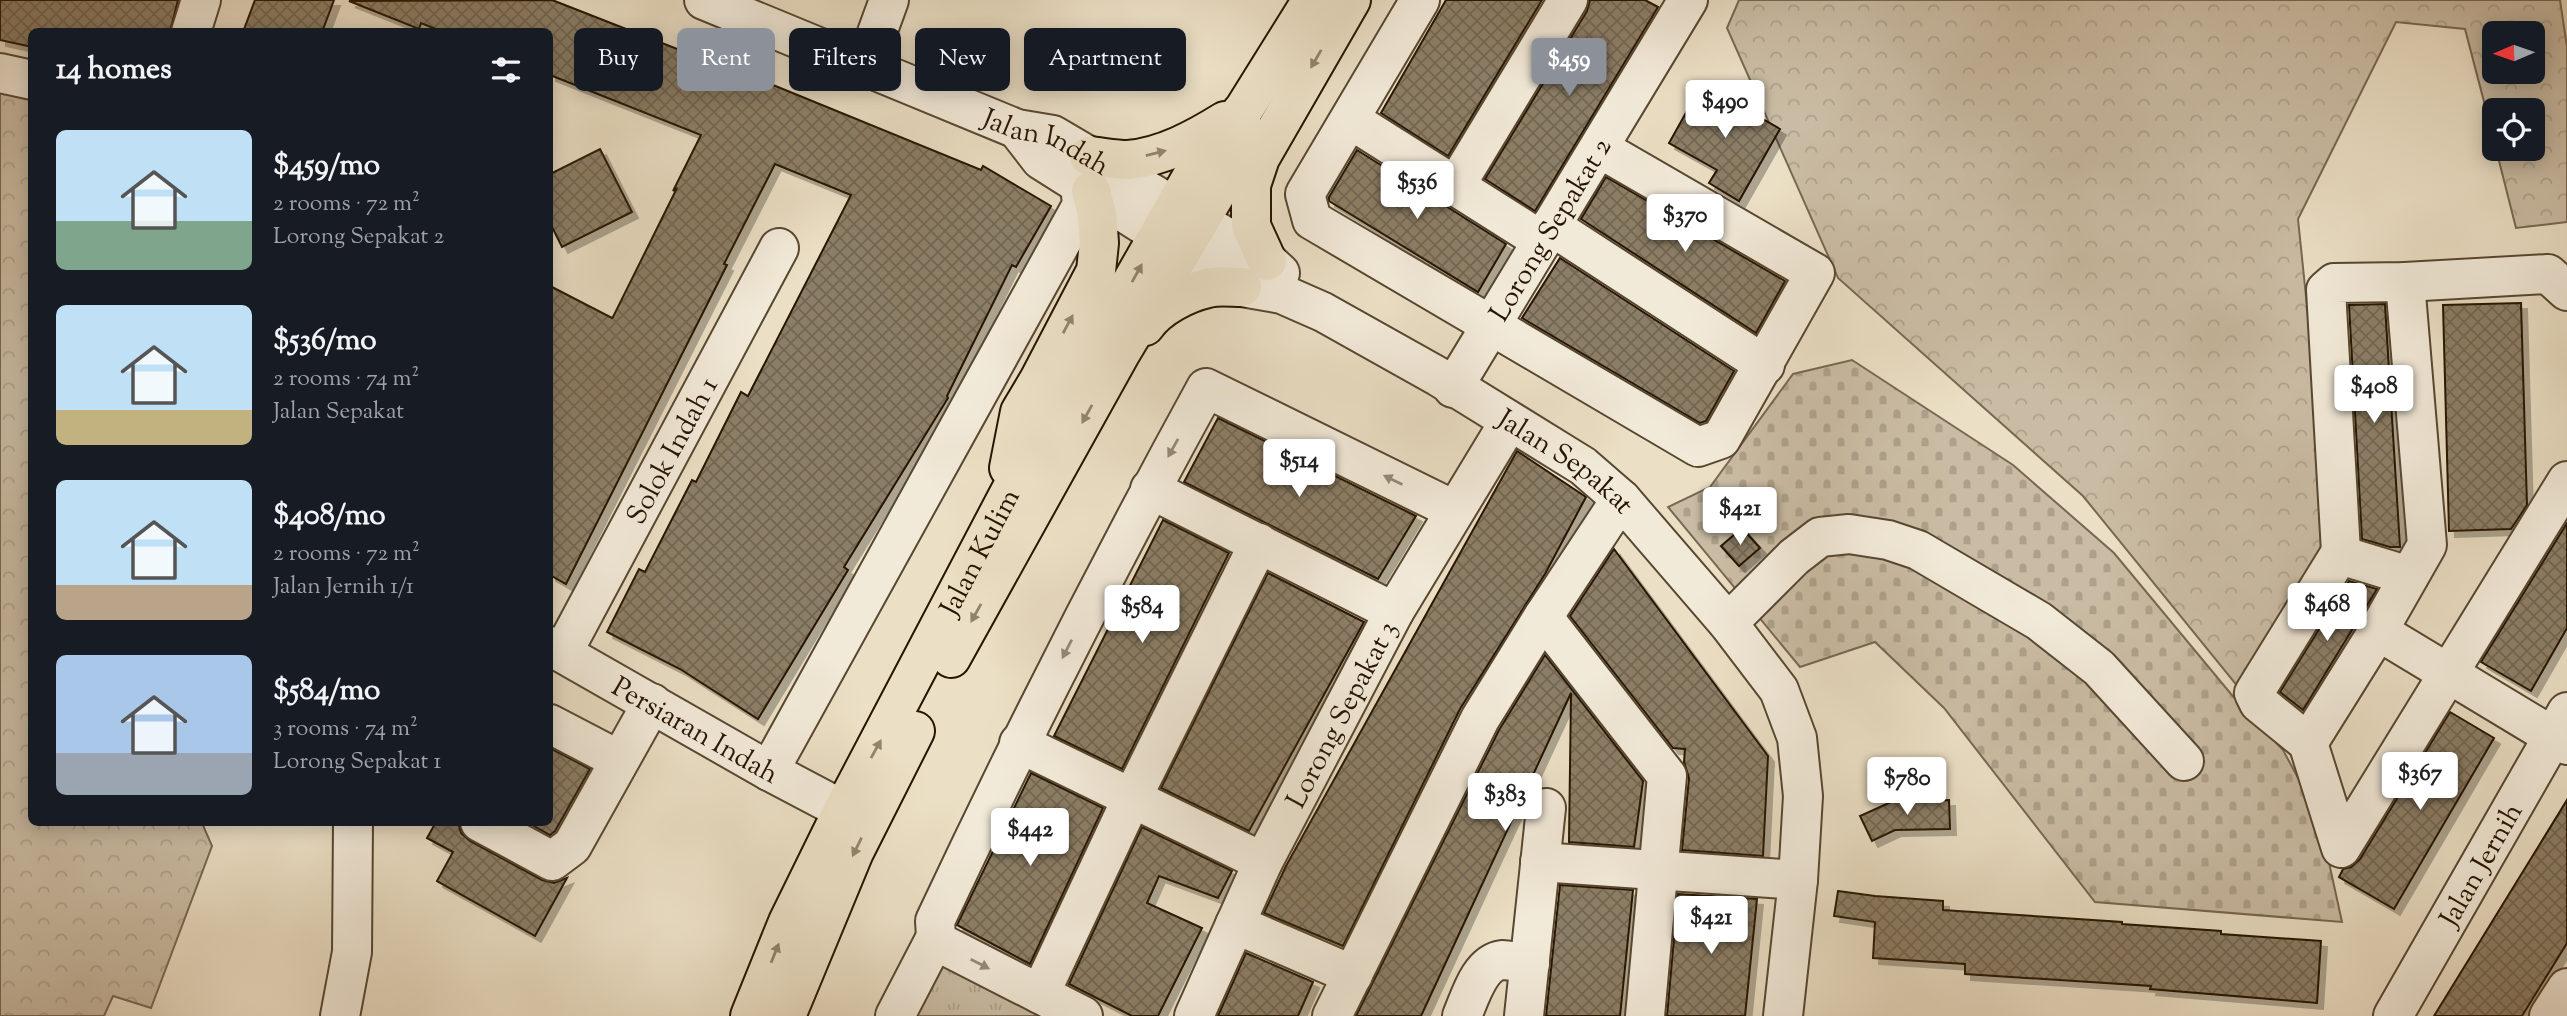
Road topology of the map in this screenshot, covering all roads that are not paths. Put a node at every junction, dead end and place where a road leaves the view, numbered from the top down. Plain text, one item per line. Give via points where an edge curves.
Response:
1 (201, 0) edge
2 (704, 0) edge
3 (1312, 0) edge
4 (1351, 0) edge
5 (1420, 0) edge
6 (1568, 0) edge
7 (889, 1) edge
8 (1684, 1) edge
9 (192, 28) edge
10 (879, 28) edge
11 (789, 35) edge
12 (0, 73) edge
13 (28, 79) edge
14 (901, 81) edge
15 (1244, 109) junction
16 (1351, 120) junction
17 (1599, 148) junction
18 (1087, 177) junction
19 (1456, 185) junction
20 (1179, 228) junction
21 (1547, 234) junction
22 (779, 248) dead end
23 (1255, 274) junction
24 (2405, 282) junction
25 (2567, 291) edge
26 (1491, 326) junction
27 (1120, 354) junction
28 (1765, 365) junction
29 (1453, 388) junction
30 (1508, 422) junction
31 (2567, 481) edge
32 (1150, 489) junction
33 (1621, 499) junction
34 (1003, 501) junction
35 (1454, 510) junction
36 (1259, 543) junction
37 (2341, 552) junction
38 (2409, 576) junction
39 (1394, 612) junction
40 (1543, 617) junction
41 (1728, 623) junction
42 (2378, 631) junction
43 (556, 649) edge
44 (2447, 673) junction
45 (652, 703) junction
46 (553, 726) edge
47 (2562, 731) edge
48 (1018, 743) junction
49 (2308, 743) junction
50 (619, 760) junction
51 (2184, 761) dead end
52 (769, 771) junction
53 (1132, 798) junction
54 (1546, 808) dead end
55 (843, 810) junction
56 (352, 826) edge
57 (487, 826) edge
58 (1263, 862) junction
59 (1540, 862) junction
60 (1659, 871) junction
61 (1798, 880) junction
62 (1235, 924) junction
63 (936, 937) junction
64 (1530, 964) junction
65 (1353, 975) junction
66 (2567, 988) edge
67 (1040, 994) junction
68 (340, 1016) edge
69 (750, 1016) edge
70 (786, 1016) edge
71 (895, 1016) edge
72 (1083, 1016) edge
73 (1194, 1016) edge
74 (1332, 1016) edge
75 (1462, 1016) edge
76 (1524, 1016) edge
77 (1645, 1016) edge
78 (1783, 1016) edge
79 (2393, 1016) edge
80 (2549, 1016) edge

1 - 9 street
2 - 11 street, Jalan Indah
3 - 15 main road, Jalan Kulim
4 -> 23 main road via 1260,158 1251,185
5 - 16 street
6 - 19 street
7 - 10 street
8 - 17 street, Lorong Sepakat 2
12 - 13 street
14 - 18 street, Jalan Indah via 1017,129 1053,135
18 -> 15 main road via 1184,144
15 - 20 main road, Jalan Kulim via 1224,180
16 - 19 street
16 - 26 street via 1306,194 1311,220
17 - 21 street, Lorong Sepakat 2
17 - 28 street via 1815,273
18 - 20 street, Jalan Indah
34 -> 18 main road via 1020,412 1096,271 1099,243
18 - 52 street via 1082,205
19 - 21 street
20 - 23 street, Jalan Sepakat
20 - 27 main road, Jalan Kulim
34 -> 20 main road, Jalan Kulim via 1130,285
21 - 26 street, Lorong Sepakat 2
21 - 28 street
22 - 43 street, Solok Indah 1
23 - 27 main road via 1173,302 1152,316 1133,345
23 - 29 street, Jalan Sepakat via 1282,294 1323,312
24 - 25 street via 2548,274
24 - 37 street via 2333,283 2326,290
24 - 38 street via 2427,545
26 - 28 street via 1698,447 1721,439
26 - 29 street, Lorong Sepakat 2
27 -> 70 main road, Jalan Kulim via 941,679 854,852
29 - 30 street, Jalan Sepakat
30 - 33 street, Jalan Sepakat via 1583,466
30 - 35 street, Lorong Sepakat 3
31 - 44 street
35 -> 32 street via 1206,388
32 - 36 street
32 -> 48 street
33 - 40 street
33 - 41 street, Jalan Sepakat
55 -> 34 main road, Jalan Kulim
35 - 39 street, Lorong Sepakat 3
36 - 39 street
36 - 53 street
37 - 38 street
37 - 49 street via 2254,693 2259,703
38 - 42 street
39 - 58 street, Lorong Sepakat 3
40 - 60 street via 1667,776
40 - 65 street via 1480,719
41 - 51 street via 1820,537 1849,534 1888,540 1918,550 2039,621 2099,668
41 - 61 street, Jalan Sepakat via 1779,690 1797,738 1802,796
42 - 44 street
42 - 49 street
43 - 45 street, Persiaran Indah
44 - 47 street
44 - 49 street via 2341,848
45 - 50 street
45 - 52 street, Persiaran Indah
46 - 50 street
47 - 79 street, Jalan Jernih
48 - 53 street
48 - 63 street via 935,921
50 - 57 street via 572,846 552,861
52 - 55 street, Persiaran Indah
53 - 58 street
53 - 67 street
54 - 59 street
69 -> 55 main road, Jalan Kulim via 788,922
56 - 68 street via 352,952
58 - 62 street, Lorong Sepakat 3
59 - 60 street
59 - 64 street
60 - 61 street
60 - 77 street
61 - 78 street, Jalan Sepakat
62 - 65 street
62 - 73 street, Lorong Sepakat 3
63 -> 67 street
63 - 71 street
64 - 75 street via 1494,962 1484,970
64 - 76 street
65 - 74 street
66 - 80 street
67 - 72 street

